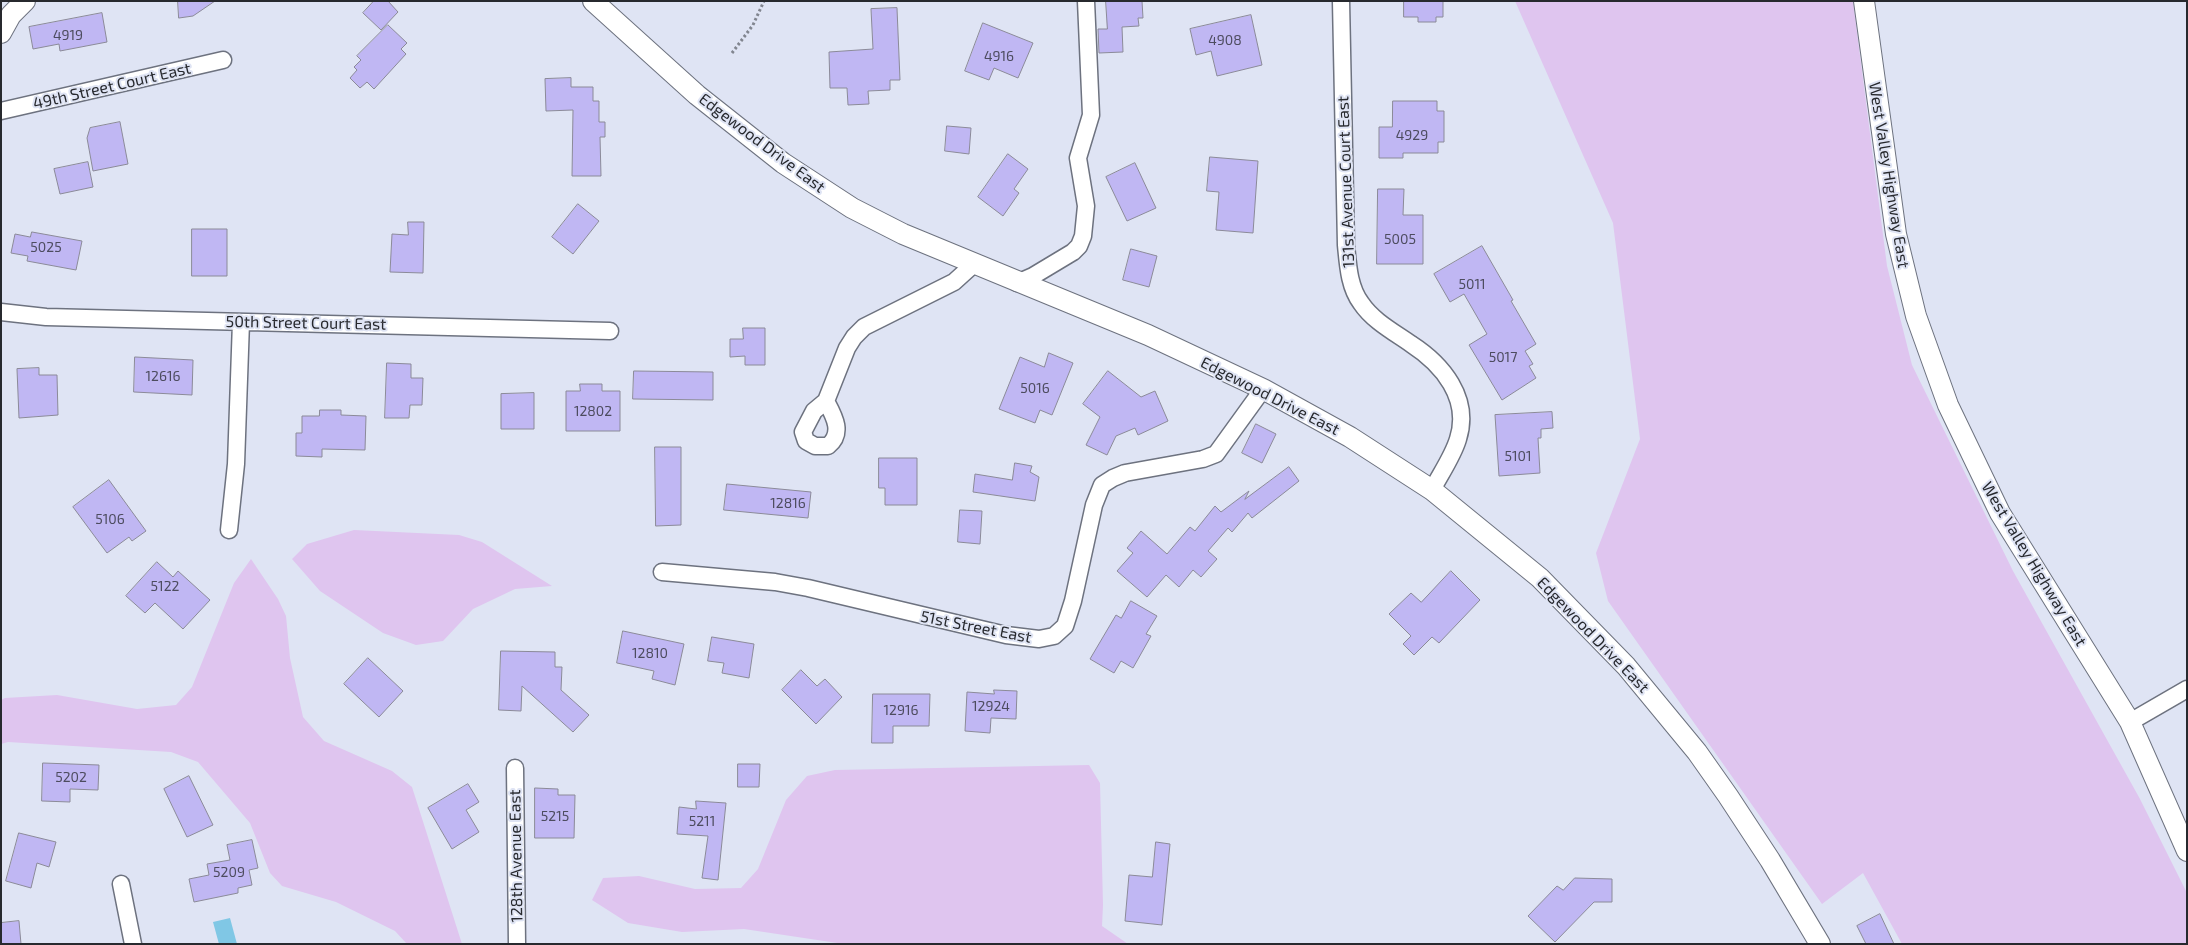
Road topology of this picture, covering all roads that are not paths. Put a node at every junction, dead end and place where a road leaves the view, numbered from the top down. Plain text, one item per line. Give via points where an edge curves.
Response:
1 (25, 1) edge
2 (593, 1) edge
3 (1086, 1) edge
4 (1341, 1) edge
5 (1864, 1) edge
6 (1, 33) edge
7 (222, 60) dead end
8 (1, 111) edge
9 (975, 263) junction
10 (1017, 283) junction
11 (1, 312) edge
12 (241, 322) junction
13 (610, 331) dead end
14 (1263, 389) junction
15 (826, 401) dead end
16 (1432, 490) junction
17 (229, 530) dead end
18 (662, 572) dead end
19 (2187, 689) edge
20 (2130, 722) junction
21 (515, 768) dead end
22 (2187, 850) edge
23 (121, 884) dead end
24 (133, 944) edge
25 (517, 944) edge
26 (1820, 944) edge

1 - 6 street via 11,15
2 - 9 street, Edgewood Drive East via 697,95 783,163 852,208 903,234
3 - 10 street via 1091,116 1078,158 1086,206 1083,236 1073,252
4 - 16 street, 131st Avenue Court East via 1349,274 1358,297 1372,316 1425,353 1447,375 1460,408 1458,438
5 - 20 street, West Valley Highway East via 1896,234 1913,307 1948,405 2000,513
7 - 8 street, 49th Street Court East
9 - 10 street, Edgewood Drive East
9 - 15 street via 954,282 864,327 847,348
10 - 14 street, Edgewood Drive East via 1148,335
11 - 12 street, 50th Street Court East via 46,317
12 - 13 street, 50th Street Court East
12 - 17 street via 236,464
14 - 16 street, Edgewood Drive East via 1350,438
14 - 18 street, 51st Street East via 1216,454 1125,473 1102,485 1094,505 1073,602 1064,626 1054,636 1029,639 1006,635 775,582
16 - 26 street, Edgewood Drive East via 1540,578 1645,688 1728,796
19 - 20 street
20 - 22 street, West Valley Highway East
21 - 25 street, 128th Avenue East
23 - 24 street

